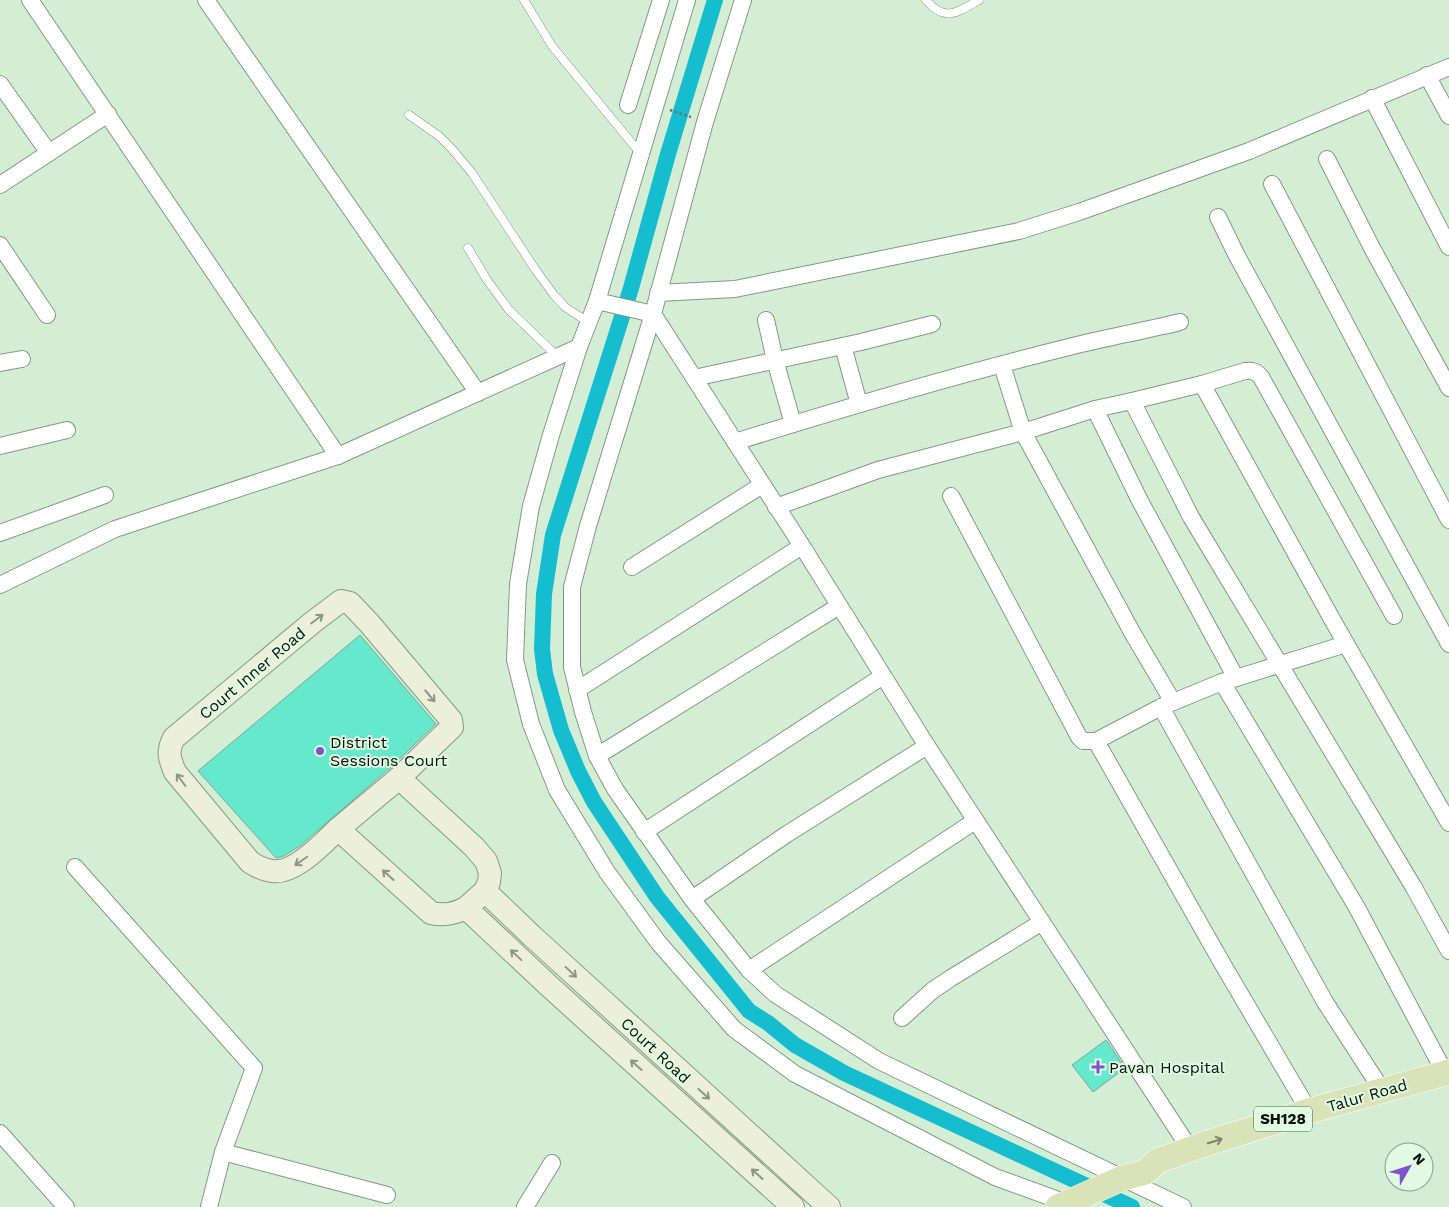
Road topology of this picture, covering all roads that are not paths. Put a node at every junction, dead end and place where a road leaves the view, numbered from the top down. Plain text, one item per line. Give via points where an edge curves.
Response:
1 (30, 0) edge
2 (206, 0) edge
3 (524, 0) edge
4 (661, 0) edge
5 (687, 0) edge
6 (742, 0) edge
7 (926, 0) edge
8 (979, 0) edge
9 (1449, 67) edge
10 (1428, 76) junction
11 (0, 84) edge
12 (1372, 98) junction
13 (628, 105) dead end
14 (108, 114) junction
15 (409, 115) dead end
16 (1449, 116) edge
17 (49, 153) junction
18 (640, 153) junction
19 (1327, 159) dead end
20 (1272, 184) dead end
21 (0, 185) edge
22 (1218, 217) dead end
23 (0, 245) edge
24 (1449, 247) edge
25 (468, 248) dead end
26 (658, 294) junction
27 (603, 302) junction
28 (646, 312) junction
29 (47, 315) dead end
30 (766, 320) dead end
31 (588, 322) junction
32 (1180, 322) dead end
33 (932, 324) dead end
34 (843, 346) junction
35 (579, 347) junction
36 (558, 356) junction
37 (22, 359) dead end
38 (775, 360) junction
39 (0, 364) edge
40 (1002, 365) junction
41 (694, 378) junction
42 (1202, 384) junction
43 (1449, 388) edge
44 (478, 393) junction
45 (1132, 401) junction
46 (859, 404) junction
47 (1095, 409) junction
48 (793, 424) junction
49 (68, 430) dead end
50 (1023, 432) junction
51 (735, 442) junction
52 (0, 446) edge
53 (338, 456) junction
54 (762, 485) junction
55 (105, 495) dead end
56 (951, 496) dead end
57 (776, 507) junction
58 (1449, 520) edge
59 (0, 533) edge
60 (802, 546) junction
61 (632, 567) dead end
62 (0, 585) edge
63 (839, 606) junction
64 (1394, 616) dead end
65 (1346, 644) junction
66 (1449, 644) edge
67 (1280, 665) junction
68 (883, 676) junction
69 (1229, 680) junction
70 (577, 690) junction
71 (1167, 704) junction
72 (1096, 741) junction
73 (927, 746) junction
74 (598, 756) junction
75 (400, 778) junction
76 (975, 821) junction
77 (1449, 823) edge
78 (338, 829) junction
79 (644, 832) junction
80 (75, 867) dead end
81 (485, 891) junction
82 (692, 899) junction
83 (466, 908) junction
84 (1042, 922) junction
85 (1449, 951) edge
86 (749, 970) junction
87 (902, 1018) dead end
88 (1448, 1077) edge
89 (1382, 1090) junction
90 (1310, 1111) junction
91 (0, 1133) edge
92 (1190, 1150) junction
93 (223, 1152) junction
94 (552, 1163) dead end
95 (1146, 1172) junction
96 (1123, 1178) junction
97 (387, 1195) dead end
98 (1065, 1206) edge
99 (66, 1207) edge
100 (209, 1207) edge
101 (525, 1207) edge
102 (793, 1207) edge
103 (829, 1207) edge
104 (1183, 1207) edge

1 - 14 street
2 - 44 street
3 - 18 lane via 552,46
4 - 13 street
5 - 18 street
6 - 26 street
7 - 8 lane via 943,14 956,13
9 - 10 street
10 - 12 street
10 - 16 street
11 - 17 street
12 - 24 street
12 - 26 street via 1249,151 1019,231 734,288
14 - 17 street
14 - 53 street
15 - 31 lane via 452,149 472,173 554,295 565,307
17 - 21 street
18 - 27 street
19 - 43 street
20 - 58 street
22 - 66 street
23 - 29 street
25 - 36 lane via 486,280 509,310
26 - 28 street
27 - 28 street
27 - 31 street
28 - 41 street
28 - 70 street via 572,587 572,667
30 - 38 street
31 - 35 street
32 - 40 street
33 - 34 street
34 - 38 street
34 - 46 street
35 - 36 street
35 - 98 street via 531,506 518,584 515,660 531,724 557,790 608,872 658,942 734,1029 794,1074 995,1177
36 - 44 street
37 - 39 street
38 - 41 street
38 - 48 street
40 - 46 street
40 - 50 street
41 - 51 street
42 - 45 street
42 - 64 street via 1245,371 1257,372
42 - 65 street
44 - 53 street
45 - 47 street
45 - 67 street via 1191,517
46 - 48 street
47 - 50 street
47 - 69 street
48 - 51 street
49 - 52 street
50 - 57 street via 878,470
50 - 71 street via 1133,634
51 - 54 street
53 - 62 street via 115,529
54 - 57 street
54 - 61 street
55 - 59 street
56 - 72 street via 1079,737 1083,741
57 - 60 street
60 - 63 street
60 - 70 street
63 - 68 street
63 - 74 street
65 - 67 street
65 - 77 street
67 - 69 street
67 - 85 street
68 - 73 street
68 - 79 street
69 - 71 street
69 - 88 street
70 - 74 street
71 - 72 street
71 - 89 street via 1326,1002
72 - 90 street
73 - 76 street
73 - 82 street via 787,834
74 - 79 street via 614,789
75 - 78 street
78 -> 75 street, Court Inner Road via 289,868 272,871 255,865 175,772 168,754 169,747 174,738 342,601 350,603 369,623 451,720 452,727
75 - 81 street via 486,861 490,873
76 - 84 street
76 - 86 street
83 -> 78 street via 441,916 431,913
79 - 82 street
80 - 93 street via 254,1068
81 - 83 street
81 -> 103 street, Court Road
82 - 86 street
102 -> 83 street, Court Road
84 - 87 street via 933,990
84 - 92 street
86 - 96 street via 775,994 880,1061
88 - 89 main road, Talur Road / SH128
88 - 95 main road, Talur Road / SH128 via 1194,1165
89 - 90 main road, Talur Road / SH128
92 -> 90 main road, Talur Road / SH128
91 - 99 street
92 - 95 main road, Talur Road / SH128 via 1156,1161
93 - 97 street
93 - 100 street
94 - 101 street
95 - 96 main road, Talur Road / SH128
96 - 98 main road, Talur Road / SH128
96 - 104 street

